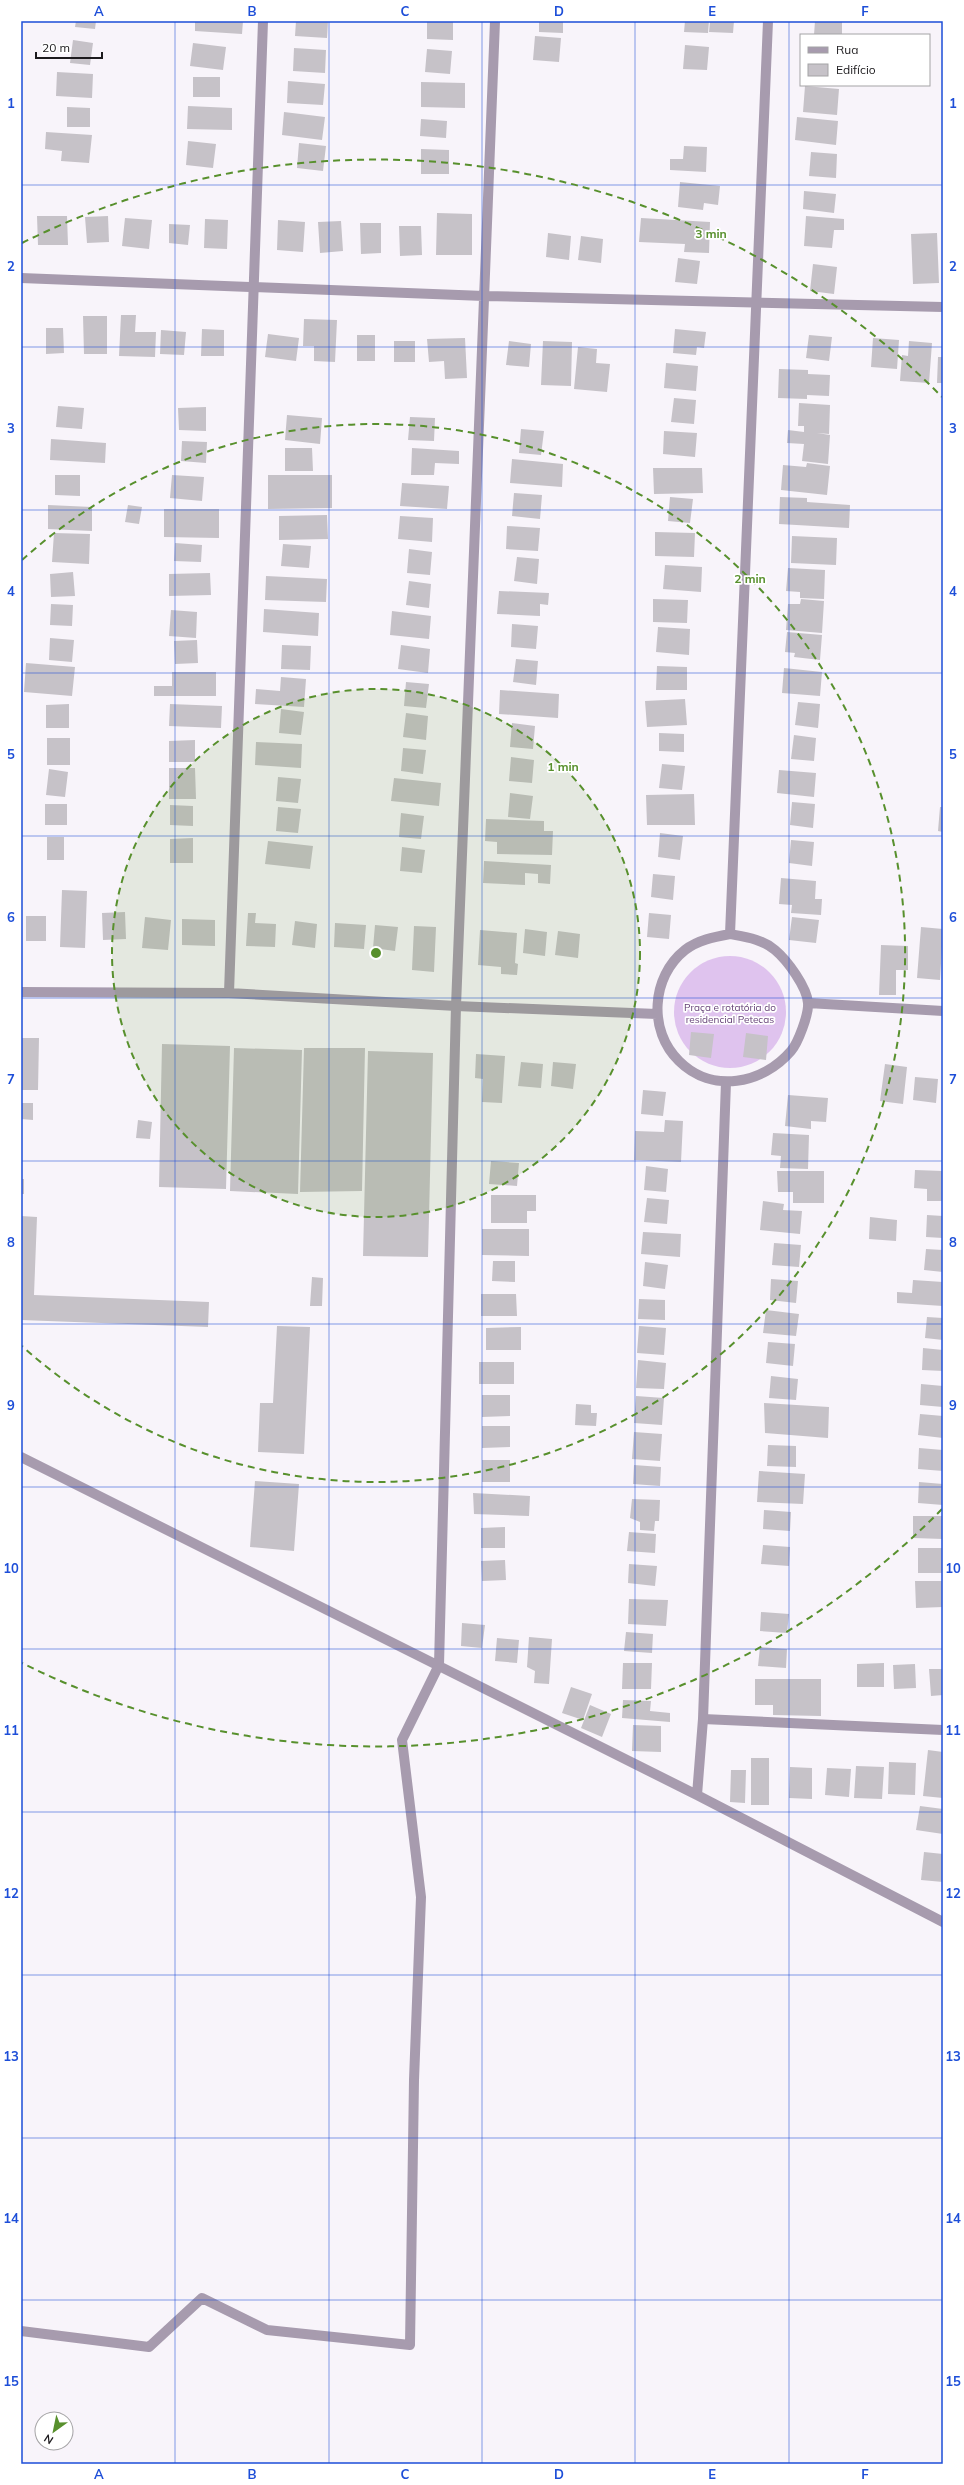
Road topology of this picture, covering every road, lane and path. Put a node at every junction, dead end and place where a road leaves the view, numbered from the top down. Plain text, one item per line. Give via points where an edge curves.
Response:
1 (263, 21) edge
2 (496, 21) edge
3 (768, 21) edge
4 (21, 278) edge
5 (252, 288) junction
6 (484, 296) junction
7 (757, 301) junction
8 (943, 307) edge
9 (730, 934) junction
10 (21, 992) edge
11 (229, 993) junction
12 (808, 1003) junction
13 (456, 1006) junction
14 (943, 1011) edge
15 (657, 1014) junction
16 (726, 1082) junction
17 (21, 1457) edge
18 (438, 1665) junction
19 (703, 1719) junction
20 (943, 1730) edge
21 (697, 1795) junction
22 (943, 1922) edge
23 (21, 2331) edge

1 - 5 street
2 - 6 street
3 - 7 street
4 - 5 street
5 - 6 street
5 - 11 street
6 - 7 street
6 - 13 street
7 - 8 street
7 - 9 street
9 - 12 street via 753,938 775,949 792,966
9 - 15 street via 706,939 685,950 668,968 659,990
10 - 11 street
11 - 13 street
12 - 14 street
12 - 16 street via 802,1030 794,1048 781,1063 765,1074 746,1081
13 - 15 street
13 - 18 street
15 - 16 street via 664,1039 679,1061 701,1076
16 - 19 street
17 - 18 street
18 - 21 street
18 - 23 street via 402,1740 421,1896 414,2080 410,2346 267,2330 202,2298 149,2347
19 - 20 street
19 - 21 street
21 - 22 street

